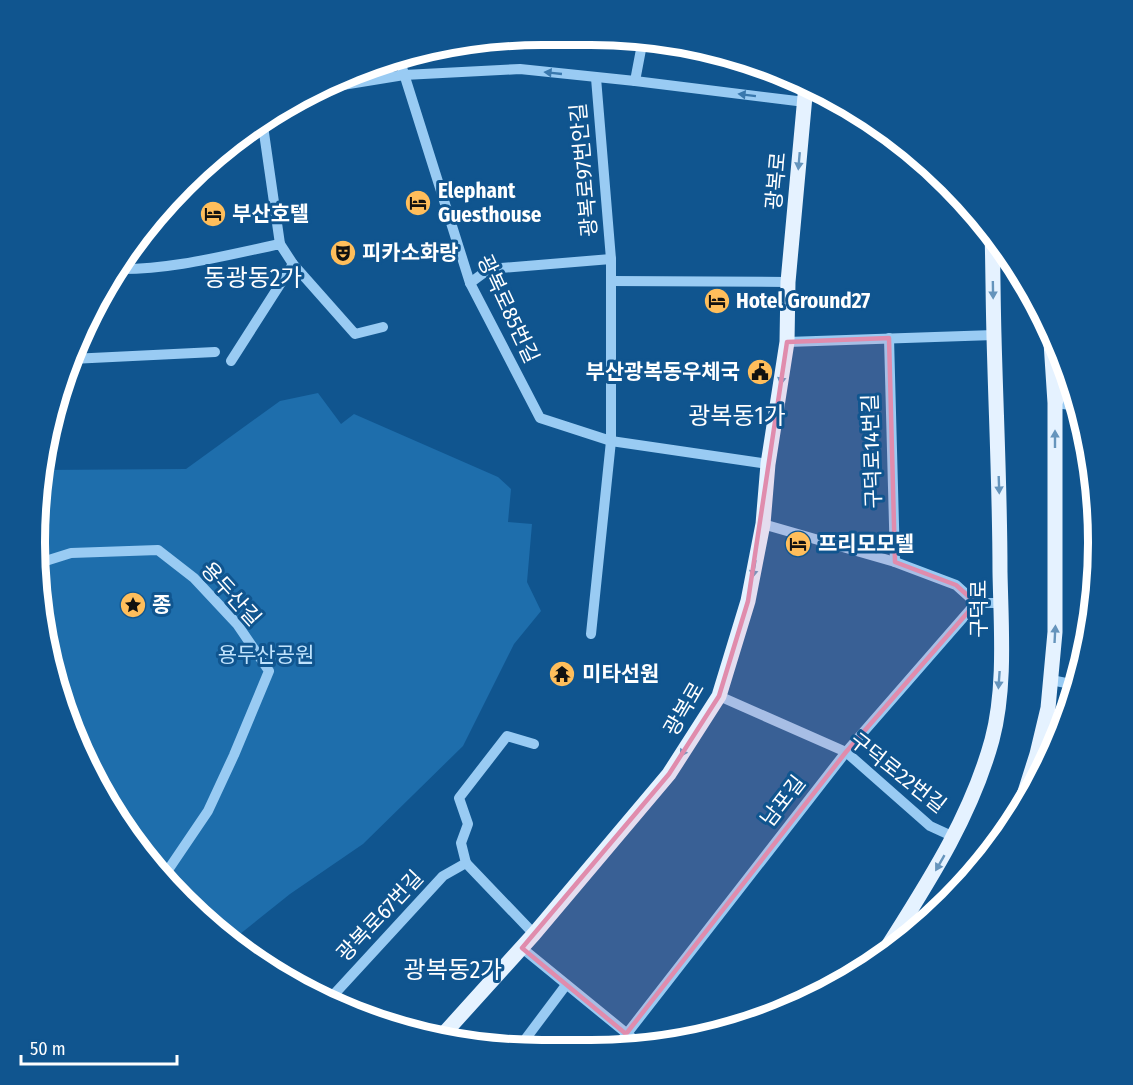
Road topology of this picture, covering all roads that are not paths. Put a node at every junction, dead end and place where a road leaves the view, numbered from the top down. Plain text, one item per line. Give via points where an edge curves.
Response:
1 (642, 48) edge
2 (401, 66) edge
3 (404, 75) junction
4 (596, 78) junction
5 (636, 81) junction
6 (350, 84) edge
7 (805, 94) edge
8 (805, 102) junction
9 (264, 131) edge
10 (280, 244) junction
11 (992, 250) edge
12 (611, 259) junction
13 (293, 264) junction
14 (127, 269) edge
15 (611, 281) junction
16 (788, 282) junction
17 (470, 283) junction
18 (383, 327) dead end
19 (994, 335) junction
20 (889, 338) junction
21 (787, 342) junction
22 (215, 352) dead end
23 (1052, 357) edge
24 (80, 359) edge
25 (231, 361) dead end
26 (1063, 386) edge
27 (1055, 403) junction
28 (1068, 405) edge
29 (611, 441) junction
30 (768, 464) junction
31 (762, 524) junction
32 (46, 561) edge
33 (895, 562) junction
34 (976, 603) junction
35 (1001, 603) junction
36 (591, 634) dead end
37 (1051, 680) junction
38 (1067, 683) edge
39 (719, 696) junction
40 (534, 744) dead end
41 (846, 752) junction
42 (1032, 772) edge
43 (954, 837) junction
44 (466, 863) junction
45 (168, 871) edge
46 (534, 934) junction
47 (893, 937) edge
48 (522, 948) junction
49 (566, 985) junction
50 (334, 994) edge
51 (447, 1030) edge
52 (626, 1034) junction
53 (632, 1038) edge
54 (525, 1039) edge
55 (622, 1039) edge

1 - 5 street
2 - 3 street, 광복로85번길
4 -> 3 street via 520,69
3 - 6 street
3 - 17 street, 광복로85번길
4 - 5 street
4 - 12 street, 광복로97번안길
8 -> 5 street
7 - 8 main road, 광복로
8 -> 16 main road, 광복로
9 - 10 street
10 - 13 street
10 - 14 street via 186,264
11 -> 19 main road, 구덕로
12 - 15 street, 광복로97번안길
12 - 17 street, 광복로97번안길 via 489,269
13 - 18 street via 355,334
13 - 25 street
15 - 16 street
15 - 29 street, 광복로97번안길
16 - 21 main road, 광복로
17 - 29 street, 광복로85번길 via 540,418
19 - 20 street
19 -> 35 main road, 구덕로
20 - 21 street
20 - 33 street, 구덕로14번길
21 -> 30 main road, 광복로
22 - 24 street
23 - 27 main road
26 - 27 main road
27 - 28 street
37 -> 27 main road via 1055,632
29 - 30 street, 광복로85번길
29 - 36 street
30 - 31 main road, 광복로
31 - 33 street
31 -> 39 main road, 광복로 via 748,601
32 - 45 street, 용두산길 via 71,553 158,550 194,578 237,624 269,671 208,811
33 - 34 street via 956,585
34 - 35 street
34 - 41 street, 남포길
35 -> 43 main road, 구덕로 via 998,705 993,737 974,795
37 - 38 street
37 - 42 main road
39 - 41 street, 구덕로22번길
39 -> 46 main road, 광복로 via 669,774
40 - 44 street via 507,736 459,798 468,824 461,843
41 - 43 street, 구덕로22번길 via 930,826
41 - 52 street, 남포길
43 -> 47 main road, 구덕로
44 - 46 street
44 - 50 street, 광복로67번길 via 443,876
46 - 48 main road, 광복로
48 - 49 street
48 - 51 main road, 광복로
49 - 52 street
49 - 54 street
52 - 53 street
52 - 55 street, 남포길

